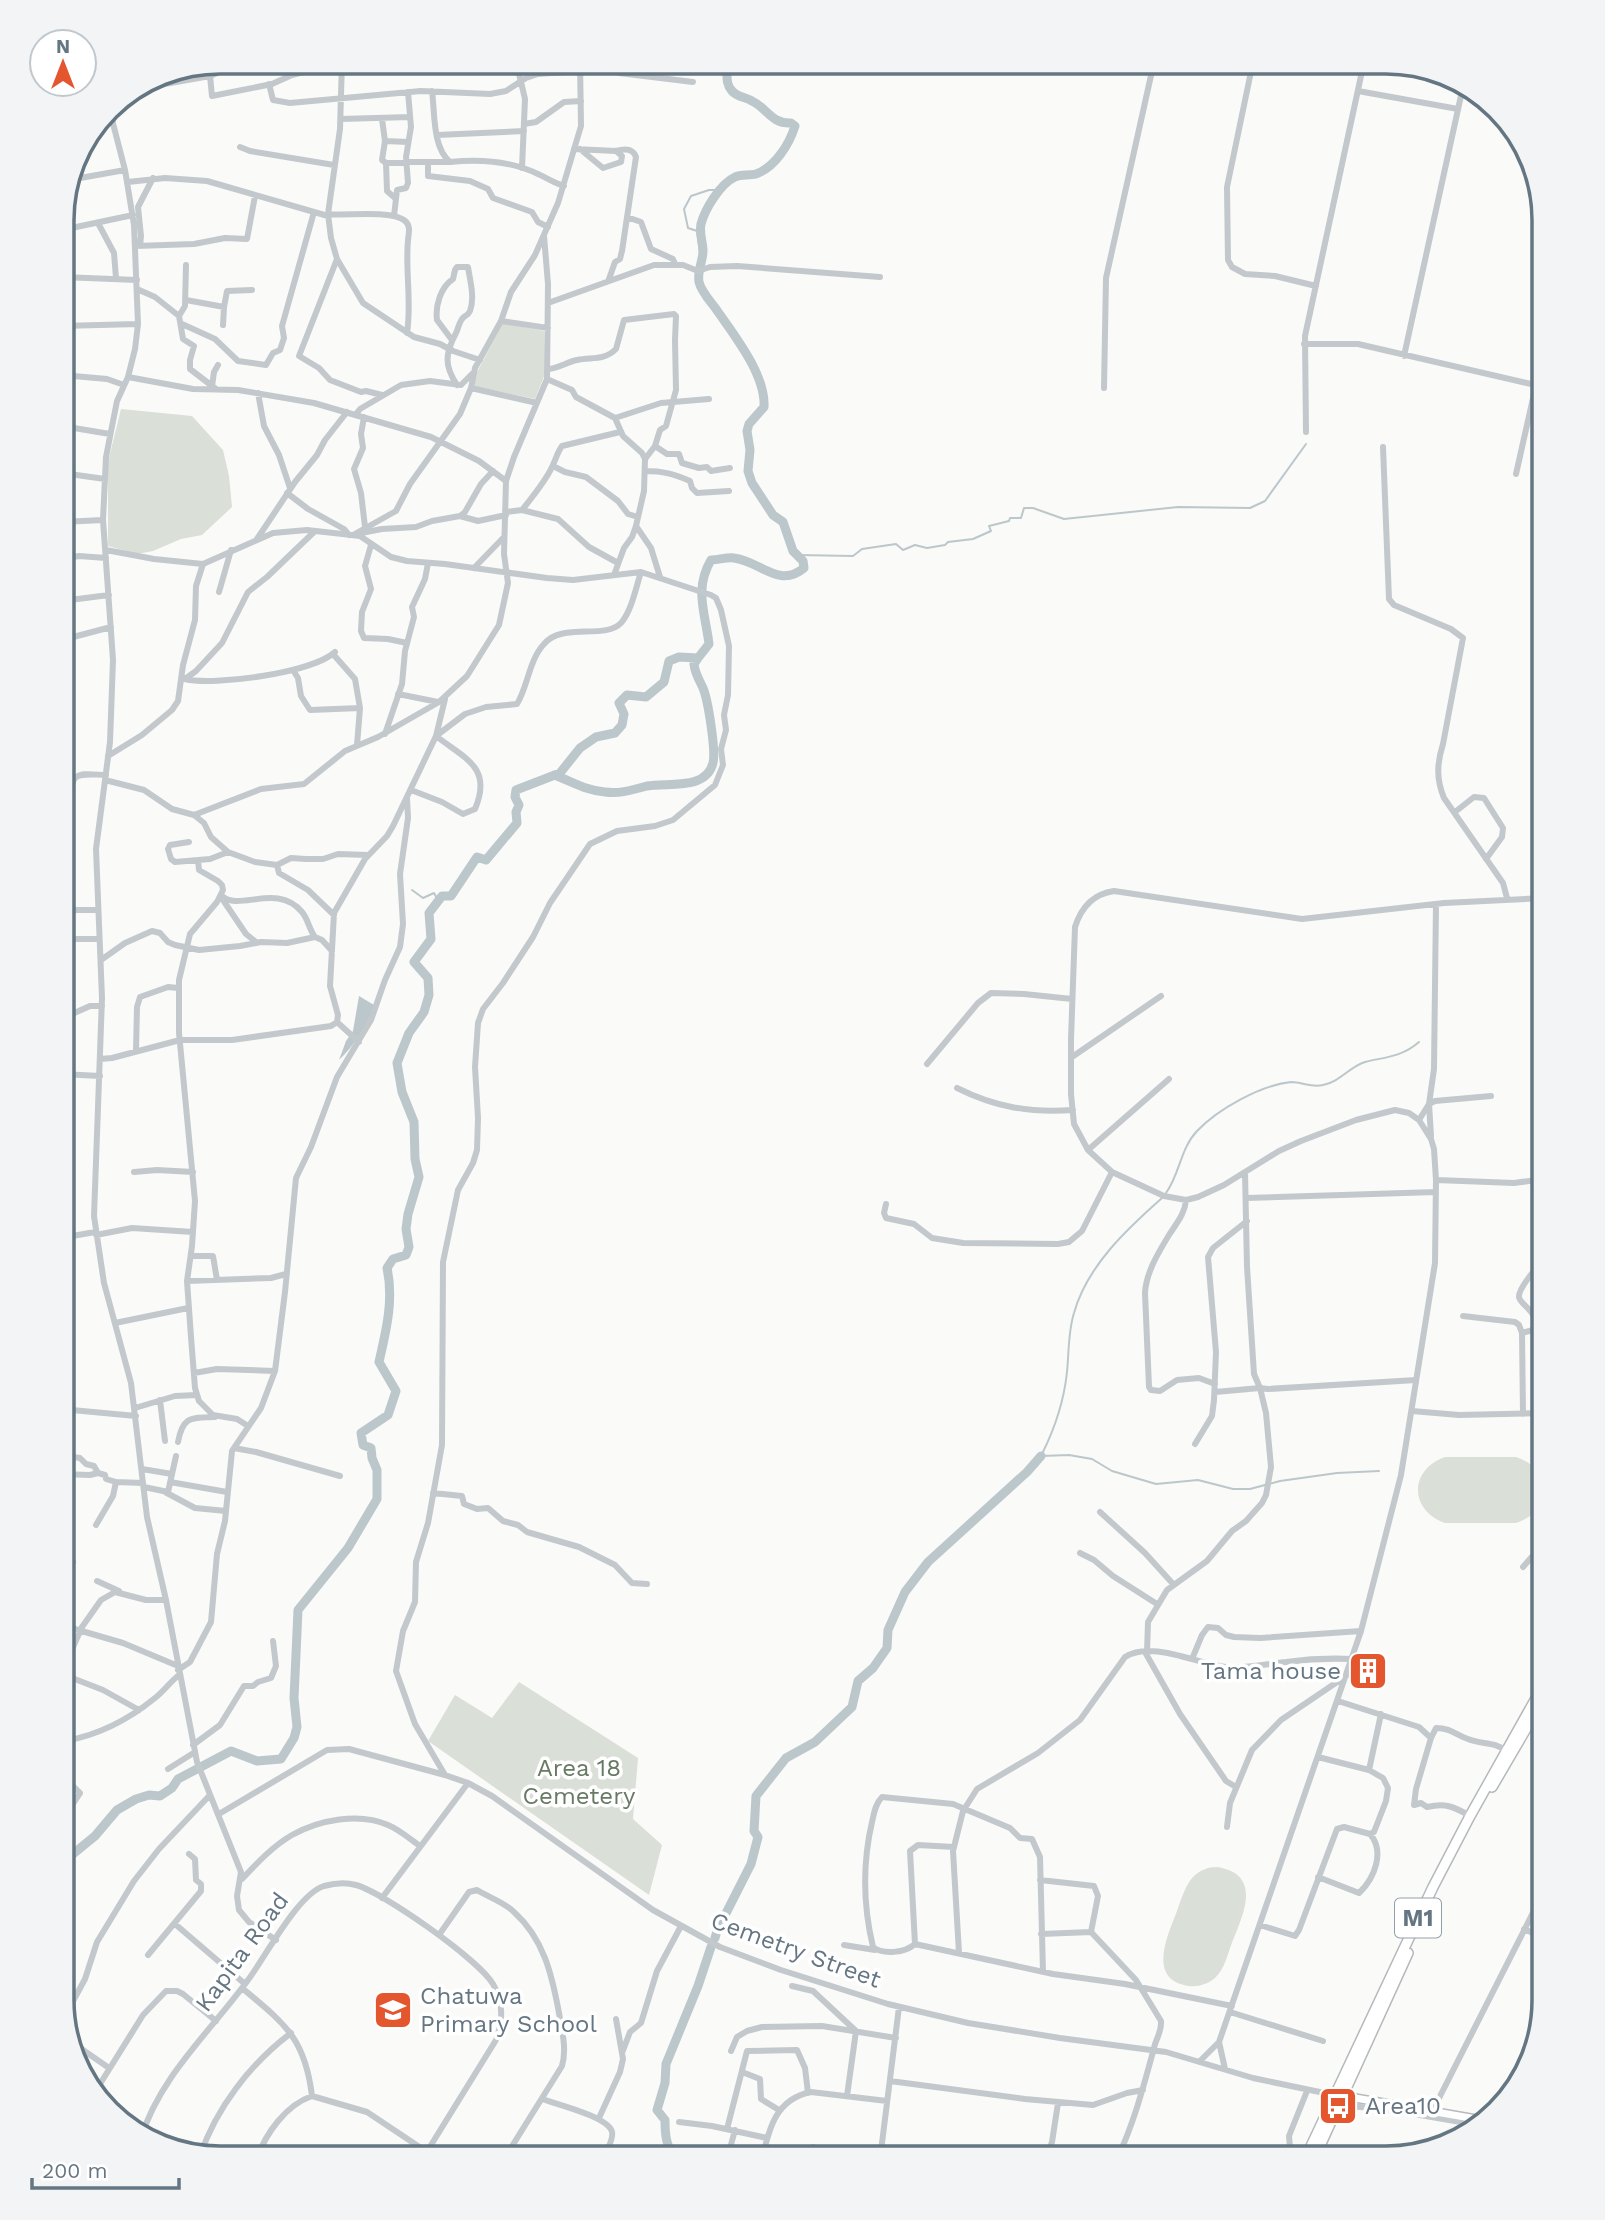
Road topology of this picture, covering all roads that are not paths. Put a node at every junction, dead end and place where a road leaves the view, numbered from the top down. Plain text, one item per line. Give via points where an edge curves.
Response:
1 (214, 74) edge
2 (297, 74) edge
3 (342, 74) edge
4 (520, 74) edge
5 (538, 74) edge
6 (579, 74) edge
7 (639, 74) edge
8 (1151, 74) edge
9 (1250, 74) edge
10 (1362, 74) edge
11 (210, 76) junction
12 (522, 80) junction
13 (693, 82) dead end
14 (167, 84) edge
15 (269, 84) junction
16 (432, 91) junction
17 (1358, 91) junction
18 (408, 92) junction
19 (1461, 95) edge
20 (341, 98) junction
21 (581, 101) junction
22 (1458, 109) junction
23 (410, 117) junction
24 (341, 119) junction
25 (383, 119) junction
26 (113, 122) edge
27 (524, 127) junction
28 (437, 135) junction
29 (385, 141) junction
30 (408, 142) junction
31 (240, 147) dead end
32 (641, 147) dead end
33 (577, 149) junction
34 (616, 151) junction
35 (635, 153) junction
36 (450, 162) junction
37 (386, 163) junction
38 (407, 163) junction
39 (428, 163) junction
40 (334, 165) junction
41 (522, 168) junction
42 (125, 170) junction
43 (79, 178) edge
44 (153, 178) junction
45 (128, 181) junction
46 (564, 186) junction
47 (256, 197) junction
48 (395, 198) junction
49 (314, 212) junction
50 (133, 215) junction
51 (328, 215) junction
52 (394, 216) junction
53 (627, 217) junction
54 (98, 223) junction
55 (548, 227) junction
56 (74, 228) edge
57 (544, 236) junction
58 (138, 246) junction
59 (337, 259) junction
60 (675, 264) junction
61 (186, 265) dead end
62 (74, 277) edge
63 (880, 277) dead end
64 (116, 278) junction
65 (609, 279) junction
66 (137, 280) junction
67 (1316, 285) junction
68 (137, 289) junction
69 (252, 290) dead end
70 (186, 300) junction
71 (548, 303) junction
72 (224, 307) junction
73 (179, 316) junction
74 (501, 321) junction
75 (138, 324) junction
76 (181, 324) junction
77 (223, 325) dead end
78 (74, 326) edge
79 (548, 328) junction
80 (407, 333) junction
81 (452, 340) junction
82 (1304, 344) junction
83 (449, 349) junction
84 (1404, 356) junction
85 (480, 360) junction
86 (218, 365) dead end
87 (475, 368) junction
88 (548, 369) junction
89 (74, 376) edge
90 (547, 379) junction
91 (126, 381) junction
92 (457, 384) junction
93 (1532, 384) edge
94 (215, 388) junction
95 (471, 388) junction
96 (1104, 388) dead end
97 (258, 393) junction
98 (382, 395) junction
99 (709, 398) dead end
100 (537, 403) junction
101 (674, 403) junction
102 (347, 412) junction
103 (356, 414) junction
104 (1532, 415) edge
105 (364, 417) junction
106 (615, 418) junction
107 (74, 428) edge
108 (620, 432) junction
109 (1306, 432) dead end
110 (110, 434) junction
111 (441, 442) junction
112 (654, 446) junction
113 (1383, 447) dead end
114 (645, 459) junction
115 (553, 466) junction
116 (730, 468) dead end
117 (494, 471) junction
118 (645, 471) junction
119 (1516, 474) dead end
120 (74, 475) edge
121 (105, 479) junction
122 (506, 481) junction
123 (289, 491) junction
124 (729, 491) dead end
125 (522, 510) junction
126 (506, 514) junction
127 (460, 516) junction
128 (638, 517) junction
129 (103, 520) junction
130 (74, 521) edge
131 (636, 526) junction
132 (365, 527) junction
133 (314, 532) junction
134 (351, 535) junction
135 (504, 537) junction
136 (256, 540) junction
137 (371, 545) junction
138 (231, 550) junction
139 (106, 554) junction
140 (74, 557) edge
141 (428, 563) junction
142 (618, 563) junction
143 (203, 564) junction
144 (474, 568) junction
145 (506, 572) junction
146 (641, 572) junction
147 (614, 575) junction
148 (660, 577) junction
149 (219, 592) dead end
150 (109, 595) junction
151 (74, 599) edge
152 (111, 627) junction
153 (74, 637) edge
154 (407, 643) junction
155 (293, 670) junction
156 (183, 679) junction
157 (398, 694) junction
158 (445, 696) junction
159 (439, 702) junction
160 (360, 708) junction
161 (385, 734) junction
162 (436, 736) junction
163 (357, 746) junction
164 (108, 756) junction
165 (74, 778) edge
166 (106, 778) junction
167 (411, 790) junction
168 (407, 798) junction
169 (1455, 812) junction
170 (194, 816) junction
171 (189, 842) dead end
172 (228, 852) junction
173 (369, 855) junction
174 (1486, 859) junction
175 (198, 860) junction
176 (277, 865) junction
177 (222, 897) junction
178 (1507, 898) junction
179 (1532, 898) edge
180 (1436, 904) junction
181 (74, 910) edge
182 (98, 910) junction
183 (334, 915) junction
184 (315, 937) junction
185 (74, 939) edge
186 (99, 939) junction
187 (256, 943) junction
188 (186, 946) junction
189 (332, 951) junction
190 (101, 960) junction
191 (178, 988) junction
192 (1161, 996) dead end
193 (1072, 999) junction
194 (102, 1006) junction
195 (74, 1013) edge
196 (337, 1022) junction
197 (180, 1040) junction
198 (359, 1042) junction
199 (136, 1051) junction
200 (1072, 1057) junction
201 (100, 1059) junction
202 (927, 1064) dead end
203 (74, 1075) edge
204 (100, 1076) junction
205 (1169, 1079) dead end
206 (957, 1088) dead end
207 (1491, 1096) dead end
208 (1429, 1104) junction
209 (1073, 1110) junction
210 (1419, 1120) junction
211 (1431, 1139) junction
212 (1088, 1150) junction
213 (134, 1172) dead end
214 (193, 1172) junction
215 (1112, 1172) junction
216 (1245, 1172) junction
217 (1436, 1180) junction
218 (1532, 1181) edge
219 (1436, 1192) junction
220 (1246, 1198) junction
221 (1186, 1200) junction
222 (886, 1204) dead end
223 (1247, 1221) junction
224 (192, 1233) junction
225 (95, 1234) junction
226 (74, 1236) edge
227 (191, 1256) junction
228 (1532, 1273) edge
229 (286, 1274) junction
230 (217, 1280) junction
231 (187, 1281) junction
232 (188, 1308) junction
233 (1532, 1313) edge
234 (1463, 1316) dead end
235 (115, 1323) junction
236 (1532, 1330) edge
237 (1522, 1333) junction
238 (275, 1371) junction
239 (194, 1373) junction
240 (1416, 1380) junction
241 (1215, 1384) junction
242 (1260, 1388) junction
243 (1215, 1392) junction
244 (197, 1395) junction
245 (160, 1400) junction
246 (135, 1408) junction
247 (74, 1410) edge
248 (1412, 1411) junction
249 (1524, 1414) junction
250 (1532, 1414) edge
251 (136, 1416) junction
252 (217, 1417) junction
253 (248, 1426) junction
254 (165, 1441) dead end
255 (178, 1442) dead end
256 (1195, 1444) dead end
257 (234, 1448) junction
258 (176, 1456) dead end
259 (74, 1457) edge
260 (142, 1469) junction
261 (97, 1473) junction
262 (74, 1474) edge
263 (340, 1476) dead end
264 (171, 1478) junction
265 (116, 1482) junction
266 (144, 1485) junction
267 (165, 1492) junction
268 (228, 1492) junction
269 (433, 1493) junction
270 (226, 1511) junction
271 (1100, 1512) dead end
272 (96, 1525) dead end
273 (1080, 1553) dead end
274 (1532, 1557) edge
275 (1523, 1567) dead end
276 (97, 1581) dead end
277 (647, 1584) dead end
278 (1174, 1585) junction
279 (119, 1591) junction
280 (166, 1600) junction
281 (1157, 1604) junction
282 (74, 1628) edge
283 (80, 1630) junction
284 (1361, 1631) junction
285 (273, 1640) dead end
286 (74, 1644) edge
287 (1146, 1652) junction
288 (1352, 1658) junction
289 (1192, 1659) junction
290 (178, 1670) junction
291 (1346, 1676) junction
292 (74, 1679) edge
293 (1338, 1701) junction
294 (1532, 1705) edge
295 (139, 1710) junction
296 (1381, 1714) junction
297 (1532, 1719) edge
298 (1431, 1738) junction
299 (74, 1739) edge
300 (194, 1749) junction
301 (1506, 1751) junction
302 (1318, 1757) junction
303 (168, 1769) dead end
304 (1369, 1770) junction
305 (445, 1775) junction
306 (468, 1783) junction
307 (74, 1787) edge
308 (1236, 1787) junction
309 (210, 1795) junction
310 (74, 1802) edge
311 (967, 1808) junction
312 (219, 1814) junction
313 (1470, 1816) junction
314 (1227, 1827) dead end
315 (1370, 1833) junction
316 (420, 1846) junction
317 (954, 1847) junction
318 (189, 1854) dead end
319 (1318, 1877) junction
320 (242, 1879) junction
321 (1040, 1880) junction
322 (382, 1898) junction
323 (1532, 1913) edge
324 (175, 1924) junction
325 (1260, 1925) junction
326 (681, 1926) junction
327 (1524, 1928) junction
328 (1532, 1932) edge
329 (1091, 1933) junction
330 (1041, 1934) junction
331 (439, 1935) junction
332 (276, 1940) junction
333 (915, 1944) junction
334 (844, 1945) dead end
335 (875, 1950) junction
336 (959, 1953) junction
337 (148, 1955) dead end
338 (1043, 1972) junction
339 (244, 1986) junction
340 (792, 1986) dead end
341 (1140, 1988) junction
342 (74, 1999) edge
343 (900, 2007) junction
344 (1231, 2009) junction
345 (616, 2019) dead end
346 (216, 2021) junction
347 (856, 2031) junction
348 (291, 2033) junction
349 (896, 2038) junction
350 (1323, 2040) dead end
351 (1219, 2042) junction
352 (83, 2050) edge
353 (1153, 2050) junction
354 (731, 2051) dead end
355 (622, 2053) junction
356 (1200, 2061) junction
357 (109, 2068) junction
358 (1225, 2069) junction
359 (742, 2072) junction
360 (890, 2081) junction
361 (100, 2083) edge
362 (1143, 2090) junction
363 (1307, 2091) junction
364 (808, 2093) junction
365 (1338, 2095) junction
366 (312, 2096) junction
367 (847, 2096) junction
368 (542, 2099) junction
369 (887, 2102) junction
370 (1058, 2103) junction
371 (1350, 2106) dead end
372 (779, 2110) junction
373 (1432, 2112) junction
374 (599, 2118) junction
375 (1471, 2118) edge
376 (679, 2122) dead end
377 (1465, 2123) edge
378 (145, 2126) edge
379 (731, 2130) junction
380 (767, 2138) junction
381 (204, 2145) edge
382 (262, 2146) edge
383 (413, 2146) edge
384 (431, 2146) edge
385 (512, 2146) edge
386 (608, 2146) edge
387 (730, 2146) edge
388 (765, 2146) edge
389 (881, 2146) edge
390 (1051, 2146) edge
391 (1122, 2146) edge
392 (1290, 2146) edge
393 (1312, 2146) edge
394 (1319, 2146) edge

1 - 11 street
2 - 15 street
3 - 20 street
4 - 12 street
5 - 12 street
6 - 21 street
7 - 13 street
8 - 96 street via 1106,278
9 - 67 street via 1227,187 1228,260 1245,274
10 - 17 street
11 - 14 street
11 - 15 street via 212,96
12 - 16 street via 491,94
12 - 27 street
15 - 20 street via 275,102
16 - 18 street
16 - 28 street
17 - 22 street
17 - 67 street
18 - 20 street
18 - 23 street
19 - 22 street
20 - 24 street
21 - 27 street via 564,102
21 - 33 street
22 - 84 street
23 - 25 street
23 - 30 street
24 - 25 street
24 - 40 street
25 - 29 street
26 - 42 street
27 - 28 street
27 - 41 street
28 - 36 street via 443,156
29 - 30 street
29 - 37 street via 382,160
30 - 38 street
31 - 40 street
32 - 35 street
33 - 34 street
33 - 34 street via 603,168 621,162
33 - 46 street
34 - 35 street
35 - 53 street
36 - 39 street
36 - 41 street via 488,160
37 - 38 street
37 - 48 street via 386,187
38 - 39 street
38 - 48 street via 407,186 398,188
39 - 55 street via 428,176 470,181 493,198 531,212
40 - 51 street
41 - 46 street
42 - 43 street
42 - 45 street
44 - 45 street
44 - 47 street via 207,181
44 - 58 street via 138,207
45 - 50 street
46 - 55 street
47 - 49 street
47 - 58 street via 247,239
48 - 52 street
49 - 51 street
49 - 76 street via 282,326 283,344 266,365 238,361 215,339
50 - 54 street
50 - 58 street
51 - 52 street
51 - 59 street
52 - 80 street via 410,226
53 - 60 street via 641,222 651,249
53 - 65 street via 620,258
54 - 56 street
54 - 64 street via 114,253
55 - 57 street
57 - 71 street
57 - 74 street via 511,292
58 - 66 street
59 - 80 street via 359,298
59 - 98 street via 299,356 330,380
60 - 63 street via 698,271 737,266
60 - 65 street via 654,265
61 - 70 street
62 - 64 street
64 - 66 street
65 - 71 street
66 - 68 street
67 - 82 street
68 - 73 street
68 - 75 street
69 - 72 street via 227,291
70 - 72 street
70 - 73 street
71 - 79 street
72 - 77 street
73 - 76 street
74 - 79 street
74 - 85 street
75 - 78 street
75 - 91 street
76 - 94 street via 183,339 194,346 190,369
79 - 88 street
80 - 83 street
81 - 81 street via 471,306 465,266 455,270 438,302 437,320
81 - 83 street
82 - 84 street via 1358,344
82 - 109 street
83 - 85 street
83 - 92 street via 447,368
84 - 93 street
85 - 87 street
86 - 94 street
87 - 92 street via 465,383
87 - 95 street
88 - 90 street
88 - 101 street via 613,352 624,320 676,314
89 - 91 street
90 - 100 street
90 - 106 street
91 - 94 street
91 - 110 street
92 - 98 street via 412,382
94 - 97 street
95 - 100 street
95 - 111 street
97 - 102 street
97 - 123 street via 264,426 279,455
98 - 103 street
99 - 101 street
100 - 122 street
101 - 106 street
101 - 112 street
102 - 103 street
102 - 123 street
103 - 105 street
104 - 119 street
105 - 111 street
105 - 132 street via 363,448 354,469
106 - 108 street
107 - 110 street
108 - 114 street
108 - 115 street via 562,446
110 - 121 street
111 - 117 street
111 - 132 street via 396,511
112 - 114 street
112 - 116 street via 667,454 679,454 682,463 699,468
113 - 169 street via 1389,598 1394,605 1463,638 1438,768 1440,788
114 - 118 street
115 - 125 street
115 - 128 street via 586,477 628,514
117 - 122 street
117 - 127 street
118 - 124 street via 674,474 692,482 697,493
118 - 128 street
120 - 121 street
121 - 129 street
122 - 126 street
123 - 134 street
123 - 136 street
125 - 126 street
125 - 142 street via 561,521 589,547
126 - 127 street via 478,521
126 - 135 street
127 - 134 street
128 - 131 street
129 - 130 street
129 - 139 street
131 - 142 street
131 - 148 street
132 - 134 street
133 - 134 street
133 - 136 street via 283,531
133 - 156 street via 248,592 222,643
134 - 137 street
135 - 144 street
135 - 145 street
136 - 138 street
137 - 141 street via 391,557
137 - 154 street via 365,566 371,589 362,612 362,635
138 - 143 street
138 - 149 street
139 - 140 street
139 - 143 street
139 - 150 street
141 - 144 street
141 - 154 street via 412,607
142 - 147 street
143 - 156 street
144 - 145 street
145 - 147 street via 573,580
145 - 158 street via 508,583 497,631 472,670
146 - 147 street
146 - 148 street
146 - 162 street via 620,624 549,639 537,655 517,704 466,714
148 - 269 street via 711,594 721,610 729,646 723,765 705,795 673,820 617,831 590,844 483,1009 475,1046 477,1150 458,1190 443,1262 440,1355 444,1417
150 - 151 street
150 - 152 street
152 - 153 street
152 - 164 street
154 - 157 street
155 - 156 street via 241,680
155 - 160 street via 310,710
155 - 160 street via 334,653 355,679
156 - 164 street via 172,710 128,746
157 - 159 street
157 - 161 street
158 - 159 street
158 - 162 street
159 - 161 street
160 - 163 street
161 - 163 street
162 - 167 street
162 - 167 street via 472,762 480,775 475,809 463,814
163 - 170 street via 304,785 261,789
164 - 166 street
165 - 166 street
166 - 170 street via 144,790 172,809
166 - 182 street via 96,849
167 - 168 street
168 - 173 street via 387,836
168 - 198 street via 400,947
169 - 174 street
169 - 174 street via 1474,797 1484,799 1503,828
170 - 172 street
171 - 175 street via 170,845 169,855 175,862
172 - 175 street
172 - 176 street
173 - 176 street via 291,858
173 - 183 street
174 - 178 street via 1503,883
175 - 177 street via 199,870 222,885
176 - 183 street via 279,873 308,890
177 - 184 street via 231,902 279,898 302,912
177 - 187 street
177 - 188 street via 190,934
178 - 179 street
178 - 180 street
180 - 193 street via 1302,919 1133,893 1104,893 1084,907 1075,927
180 - 208 street via 1434,1069
181 - 182 street
182 - 186 street
183 - 189 street
184 - 187 street
184 - 189 street
185 - 186 street
186 - 190 street
187 - 188 street via 207,950
188 - 190 street via 168,942 152,931
188 - 191 street
189 - 196 street via 330,986
190 - 194 street
191 - 197 street
191 - 199 street via 167,987 140,997
192 - 200 street
193 - 200 street
193 - 202 street via 991,993
194 - 195 street
194 - 201 street
196 - 197 street via 232,1040
196 - 198 street
197 - 199 street
197 - 214 street
198 - 229 street via 337,1077 296,1178
199 - 201 street
200 - 209 street
201 - 204 street
203 - 204 street
204 - 225 street
205 - 212 street
206 - 209 street via 1013,1109
207 - 208 street
208 - 210 street
208 - 211 street
209 - 212 street via 1074,1124
210 - 211 street
210 - 216 street via 1399,1110 1376,1114 1301,1141
211 - 217 street
212 - 215 street
213 - 214 street
214 - 224 street
215 - 221 street via 1147,1189
215 - 222 street via 1082,1231 1064,1243 944,1241 909,1222 886,1218
216 - 220 street
216 - 221 street via 1207,1194
217 - 218 street
217 - 219 street
219 - 220 street
219 - 240 street via 1435,1263
220 - 223 street
221 - 241 street via 1146,1280 1149,1387 1160,1391 1177,1380 1199,1378
223 - 241 street via 1208,1257
223 - 242 street via 1254,1374
224 - 225 street via 132,1228
224 - 227 street
225 - 226 street
225 - 235 street
227 - 230 street via 213,1256
227 - 231 street
228 - 233 street via 1520,1294
229 - 230 street
229 - 238 street
230 - 231 street
231 - 232 street
232 - 235 street
232 - 239 street
234 - 237 street via 1515,1322
235 - 246 street
236 - 237 street
237 - 249 street
238 - 239 street
238 - 253 street
239 - 244 street
240 - 242 street
240 - 248 street
241 - 243 street
242 - 243 street
242 - 278 street via 1271,1467 1264,1499 1207,1561
243 - 256 street via 1212,1416
244 - 245 street
244 - 252 street
245 - 246 street
245 - 254 street
246 - 251 street
247 - 251 street
248 - 249 street
248 - 284 street via 1401,1475
249 - 250 street
251 - 260 street
252 - 253 street via 237,1419
252 - 255 street via 186,1421
253 - 257 street
257 - 263 street
257 - 268 street
258 - 264 street
259 - 261 street via 94,1466
260 - 264 street
260 - 266 street
261 - 262 street
261 - 265 street
264 - 267 street
264 - 268 street
265 - 266 street
265 - 272 street
266 - 267 street
266 - 280 street
267 - 270 street via 195,1508
268 - 270 street
269 - 277 street via 462,1496 464,1504 488,1508 527,1532 579,1547 615,1565 632,1583
269 - 305 street via 416,1562 415,1602 403,1632 396,1671 415,1724
270 - 290 street via 211,1622 190,1662
271 - 278 street
273 - 281 street
274 - 275 street
276 - 279 street
278 - 281 street
279 - 280 street via 146,1600
279 - 283 street via 102,1600
280 - 290 street
281 - 287 street via 1148,1622
282 - 283 street
283 - 286 street
283 - 290 street via 123,1643
284 - 288 street
284 - 289 street via 1260,1638 1226,1635 1208,1627
285 - 300 street via 276,1666 271,1678 244,1686 220,1725
287 - 289 street
287 - 308 street via 1187,1725 1226,1781
287 - 311 street via 1125,1657 1080,1720 1038,1753 977,1788
288 - 289 street via 1229,1667
288 - 291 street
290 - 295 street
290 - 300 street
291 - 293 street
291 - 308 street via 1281,1720 1251,1750
292 - 295 street
293 - 296 street
293 - 302 street
294 - 301 highway, M1
295 - 299 street via 90,1736
296 - 298 street via 1419,1727
296 - 304 street
297 - 365 highway, M1 via 1458,1849
298 - 301 street via 1436,1728 1450,1729
298 - 313 street via 1414,1805 1447,1804
300 - 303 street
300 - 309 street
301 - 313 highway, M1
302 - 304 street
302 - 325 street
304 - 315 street via 1383,1778 1388,1788 1377,1829
305 - 306 street, Cemetry Street
305 - 312 street, Cemetry Street via 334,1748
306 - 316 street
306 - 326 street, Cemetry Street
307 - 310 street via 80,1793
308 - 314 street
309 - 312 street
309 - 342 street via 134,1881 97,1942
311 - 317 street
311 - 321 street via 1010,1828 1020,1838 1032,1839 1039,1851
311 - 335 street via 942,1801 878,1800 864,1875
312 - 320 street
313 - 365 highway, M1
315 - 319 street via 1337,1829
315 - 319 street via 1379,1858 1368,1885 1359,1893
316 - 320 street via 385,1823 345,1819 292,1835
316 - 322 street
317 - 333 street via 918,1845 910,1852
317 - 336 street
318 - 324 street via 195,1859 196,1880 202,1888
319 - 325 street via 1295,1936
320 - 332 street via 237,1899 241,1914
321 - 329 street via 1094,1886 1098,1896
321 - 330 street
322 - 331 street, Kapita Road
322 - 332 street, Kapita Road via 354,1884 319,1888 304,1899
323 - 327 street
324 - 337 street
324 - 339 street
325 - 344 street
326 - 343 street, Cemetry Street via 761,1963
326 - 355 street via 657,1971 640,2023 630,2032
327 - 328 street
327 - 373 street
329 - 330 street
329 - 341 street
330 - 338 street
331 - 368 street via 469,1892 477,1890 513,1910 536,1938 550,1971 565,2051 562,2066
331 - 384 street, Kapita Road via 488,1976 498,1993 501,2014 499,2033 483,2064
332 - 339 street, Kapita Road
333 - 335 street via 905,1950
333 - 336 street
334 - 335 street
336 - 338 street
338 - 341 street
339 - 346 street, Kapita Road
339 - 348 street
340 - 347 street via 813,1991
341 - 344 street
341 - 353 street via 1161,2021
343 - 349 street
343 - 353 street, Cemetry Street via 998,2028
344 - 350 street
344 - 351 street
345 - 355 street
346 - 357 street via 183,1994 166,1991 143,2015
346 - 378 street, Kapita Road via 187,2056
347 - 349 street
347 - 354 street via 822,2026 757,2028 737,2037
347 - 367 street
348 - 366 street via 307,2062
348 - 381 street via 228,2100
349 - 360 street
351 - 356 street
351 - 358 street
352 - 357 street
353 - 356 street, Cemetry Street
353 - 362 street
355 - 374 street via 620,2072
356 - 358 street, Cemetry Street
357 - 361 street
358 - 363 street, Cemetry Street
359 - 364 street via 747,2051 795,2050 805,2068
359 - 372 street via 760,2079 761,2099
359 - 379 street
360 - 369 street
360 - 370 street
362 - 370 street via 1093,2105
362 - 391 street
363 - 365 street, Cemetry Street
363 - 392 street via 1289,2136
364 - 367 street
364 - 372 street
365 - 373 main road
365 - 393 highway, M1
365 - 394 highway, M1
366 - 382 street via 275,2125
366 - 383 street via 367,2112
367 - 369 street
368 - 374 street
368 - 385 street
369 - 389 street
370 - 390 street
371 - 377 street
372 - 380 street
373 - 375 main road
374 - 386 street via 612,2132
376 - 379 street
379 - 380 street
379 - 387 street
380 - 388 street

